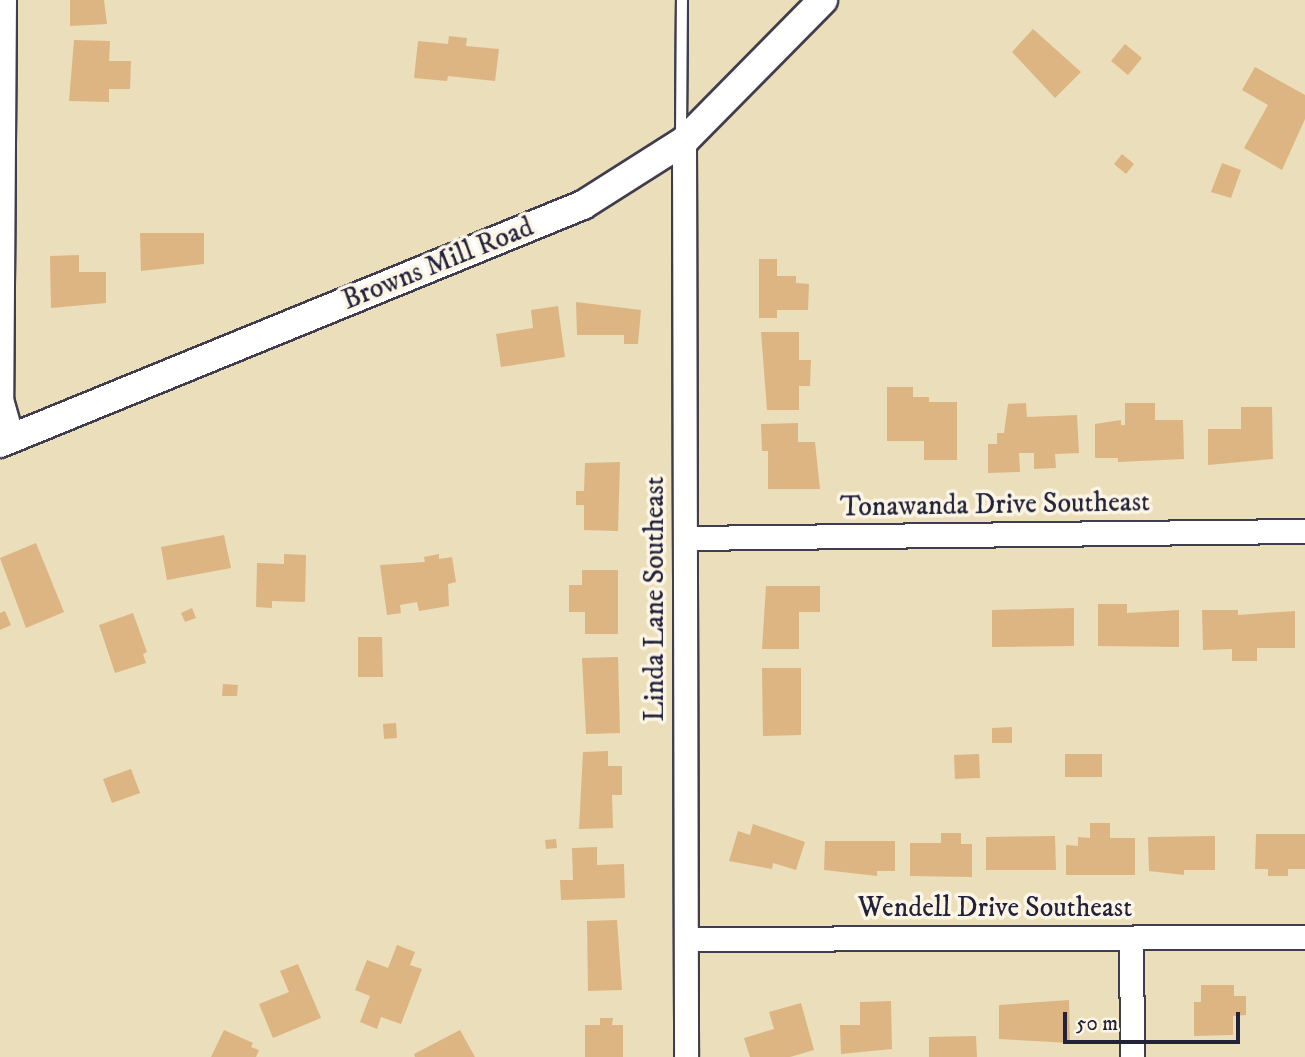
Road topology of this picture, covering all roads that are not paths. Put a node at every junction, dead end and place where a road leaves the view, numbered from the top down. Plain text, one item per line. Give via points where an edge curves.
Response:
1 (4, 0) edge
2 (682, 0) edge
3 (823, 0) edge
4 (683, 142) junction
5 (6, 440) edge
6 (1305, 531) edge
7 (685, 538) junction
8 (1305, 937) edge
9 (1131, 938) junction
10 (686, 939) junction
11 (686, 1057) edge
12 (1132, 1057) edge

1 - 5 street via 1,399
2 - 4 lane
3 - 4 street, Browns Mill Road
4 - 5 street, Browns Mill Road via 583,205
4 - 7 street, Linda Lane Southeast
6 - 7 street, Tonawanda Drive Southeast
7 - 10 street, Linda Lane Southeast
8 - 9 street, Wendell Drive Southeast
9 - 10 street, Wendell Drive Southeast
9 - 12 street
10 - 11 street, Linda Lane Southeast

